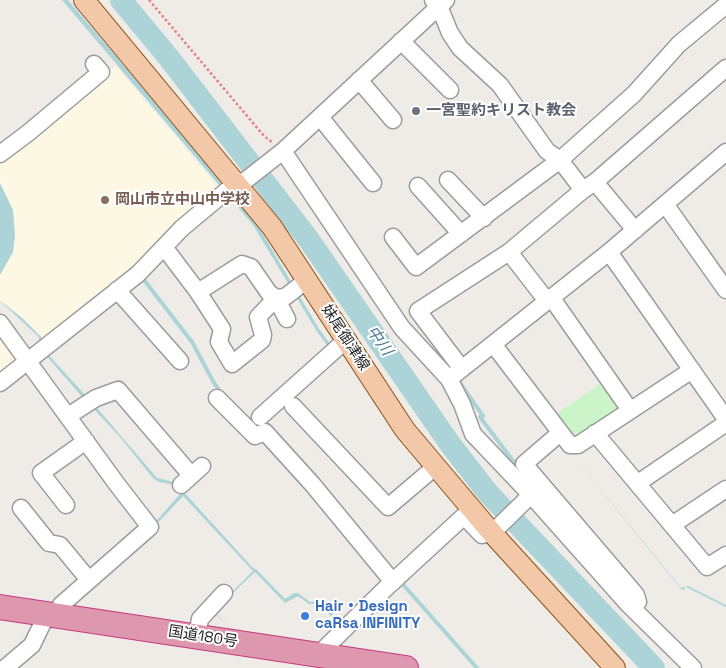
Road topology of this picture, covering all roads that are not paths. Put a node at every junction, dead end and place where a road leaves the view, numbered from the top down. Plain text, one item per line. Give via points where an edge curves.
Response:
1 (84, 0) edge
2 (439, 2) edge
3 (726, 5) edge
4 (401, 41) junction
5 (94, 64) dead end
6 (726, 68) edge
7 (359, 80) junction
8 (450, 90) dead end
9 (320, 117) junction
10 (393, 120) dead end
11 (283, 151) junction
12 (0, 154) edge
13 (560, 160) junction
14 (724, 160) edge
15 (448, 180) dead end
16 (241, 181) junction
17 (373, 183) dead end
18 (418, 186) dead end
19 (589, 186) junction
20 (665, 204) junction
21 (484, 218) junction
22 (634, 230) junction
23 (461, 234) junction
24 (393, 236) dead end
25 (164, 247) junction
26 (509, 252) junction
27 (609, 252) junction
28 (307, 280) junction
29 (117, 290) junction
30 (726, 290) edge
31 (198, 292) junction
32 (276, 298) junction
33 (549, 299) junction
34 (287, 319) dead end
35 (0, 323) edge
36 (346, 340) junction
37 (493, 344) junction
38 (38, 352) junction
39 (180, 361) dead end
40 (692, 370) junction
41 (456, 374) junction
42 (0, 383) edge
43 (217, 398) dead end
44 (293, 406) dead end
45 (630, 410) junction
46 (68, 416) junction
47 (260, 417) dead end
48 (725, 417) edge
49 (560, 433) junction
50 (595, 433) junction
51 (86, 441) junction
52 (436, 467) junction
53 (191, 475) dead end
54 (638, 484) junction
55 (726, 489) edge
56 (530, 496) junction
57 (66, 505) dead end
58 (21, 508) dead end
59 (672, 525) junction
60 (494, 531) junction
61 (726, 555) edge
62 (396, 579) junction
63 (89, 580) junction
64 (224, 594) dead end
65 (0, 607) edge
66 (52, 615) junction
67 (645, 621) junction
68 (197, 636) junction
69 (312, 661) edge
70 (5, 668) edge
71 (406, 668) edge
72 (615, 668) edge
73 (693, 668) edge

1 - 16 main road, 妹尾御津線
2 - 4 street
2 - 13 street via 450,33 460,48 500,84 547,151
3 - 13 street via 679,44 634,94
4 - 7 street
4 - 8 street
5 - 12 street via 101,72
6 - 19 street
7 - 9 street
7 - 10 street
9 - 11 street
9 - 17 street
11 - 16 street
11 - 41 street via 402,328
13 - 19 street
13 - 21 street
14 - 20 street
15 - 21 street
16 - 25 street via 182,228
16 - 28 main road, 妹尾御津線
18 - 23 street
19 - 22 street
19 - 26 street
20 - 22 street
20 - 30 street
21 - 23 street
22 - 27 street
23 - 24 street via 416,267
25 - 29 street
25 - 31 street
26 - 33 street
26 - 41 street via 418,311
27 - 33 street
27 - 40 street
28 - 32 street via 285,297
28 - 36 main road, 妹尾御津線
29 - 38 street
29 - 39 street
31 - 32 street via 242,264 250,267
31 - 32 street via 222,328 219,342 232,364 262,340 258,317
32 - 34 street
33 - 37 street
33 - 45 street
35 - 38 street
36 - 47 street
36 - 52 main road, 妹尾御津線 via 405,430
37 - 41 street
37 - 49 street
38 - 42 street
38 - 46 street
40 - 45 street
40 - 48 street
41 - 56 street via 473,434
43 - 62 street via 255,436 265,432
44 - 52 street via 388,507
45 - 50 street
46 - 51 street
46 - 53 street via 96,398 118,390
48 - 54 street
49 - 50 street via 570,445 578,445
49 - 67 street via 524,464 636,595
50 - 54 street
51 - 57 street via 41,473
51 - 63 street via 150,527
52 - 60 main road, 妹尾御津線
54 - 59 street
55 - 59 street
56 - 60 street
56 - 67 street
58 - 63 street via 50,543 60,545
59 - 61 street via 707,567
60 - 62 street via 482,535 464,516
60 - 72 main road, 妹尾御津線
62 - 69 street
63 - 66 street
64 - 68 street via 200,619
65 - 66 highway, 国道180号
66 - 68 highway, 国道180号
66 - 70 street via 32,645
67 - 73 street
68 - 69 highway, 国道180号
69 - 71 highway, 国道180号

